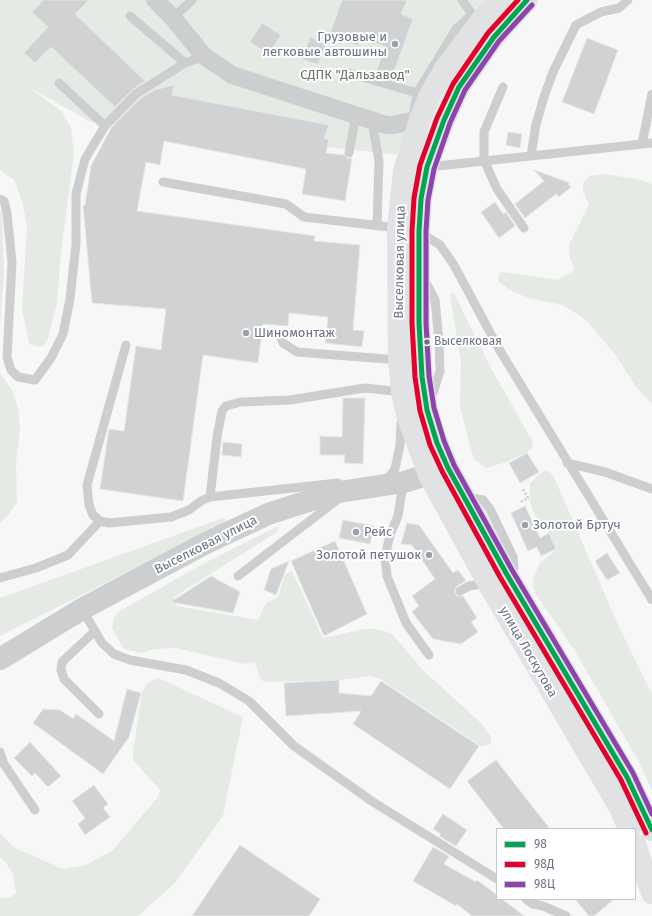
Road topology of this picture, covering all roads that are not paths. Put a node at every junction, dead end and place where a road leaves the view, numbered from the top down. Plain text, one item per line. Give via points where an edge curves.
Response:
1 (155, 0) edge
2 (192, 0) edge
3 (462, 0) edge
4 (500, 0) edge
5 (528, 0) edge
6 (628, 0) edge
7 (130, 16) dead end
8 (173, 18) junction
9 (476, 18) junction
10 (204, 56) junction
11 (185, 63) junction
12 (348, 73) dead end
13 (59, 83) dead end
14 (503, 86) dead end
15 (417, 93) junction
16 (652, 94) edge
17 (364, 118) junction
18 (417, 119) junction
19 (105, 126) junction
20 (652, 143) edge
21 (642, 144) junction
22 (349, 153) dead end
23 (531, 156) junction
24 (484, 160) junction
25 (426, 167) junction
26 (163, 182) dead end
27 (0, 199) edge
28 (398, 228) junction
29 (524, 228) dead end
30 (280, 335) dead end
31 (126, 345) dead end
32 (399, 360) junction
33 (402, 392) junction
34 (417, 413) junction
35 (567, 463) junction
36 (438, 472) junction
37 (404, 482) junction
38 (382, 486) junction
39 (652, 489) edge
40 (354, 490) junction
41 (210, 497) junction
42 (100, 521) junction
43 (238, 576) dead end
44 (0, 578) edge
45 (497, 578) junction
46 (460, 591) dead end
47 (652, 600) edge
48 (82, 609) junction
49 (95, 631) junction
50 (429, 656) dead end
51 (0, 659) edge
52 (99, 714) dead end
53 (0, 752) edge
54 (35, 810) dead end
55 (629, 828) edge
56 (652, 830) edge
57 (636, 847) edge
58 (496, 878) edge
59 (652, 893) edge
60 (527, 900) edge
61 (566, 916) edge

1 - 8 street
2 - 8 lane
3 - 9 lane
4 - 9 main road, Выселковая улица
5 - 25 main road, Выселковая улица via 494,37 459,87
6 - 23 lane via 619,8 601,12 576,25 544,97 536,124
7 - 11 lane
8 - 10 street
9 - 15 lane via 452,35
9 - 18 main road, Выселковая улица
10 - 11 lane
10 - 17 street via 232,75
11 - 19 lane via 136,94
12 - 15 lane
13 - 19 lane
14 - 24 lane via 484,132
15 - 18 lane
16 - 21 lane
17 - 18 street via 394,125
17 - 22 lane
17 - 28 lane
18 - 28 main road, Выселковая улица via 404,171
19 - 27 lane via 85,159 76,194 76,244 63,334 52,358 35,380 18,377 11,370 7,357 12,262 7,213 4,201
20 - 21 lane
21 - 23 lane
23 - 24 lane
24 - 25 lane
24 - 29 lane via 497,188
25 - 28 main road, Выселковая улица via 420,199
26 - 28 lane via 286,204 304,217
28 - 32 main road, Выселковая улица
28 - 34 main road, Выселковая улица via 418,273 421,370
28 - 35 lane via 440,245 454,265 499,349
30 - 32 lane via 283,343 297,352
31 - 42 lane via 87,485 89,505 93,516
32 - 33 main road, Выселковая улица
33 - 34 main road, Выселковая улица
33 - 41 lane via 365,388 290,400 241,402 226,406 222,412 217,437
34 - 36 main road, Выселковая улица via 437,442
34 - 38 lane via 401,423 395,469
35 - 39 lane via 605,472
35 - 47 lane
36 - 37 street, Выселковая улица
36 - 45 main road, улица Лоскутова
36 - 45 main road, улица Лоскутова via 463,497
37 - 38 street, Выселковая улица
37 - 50 lane via 398,516 384,557 387,576 406,623
38 - 40 street, Выселковая улица
40 - 41 lane via 349,483 326,484
40 - 43 lane
40 - 48 street, Выселковая улица via 333,493 268,514 206,543
41 - 42 lane via 171,517 116,523
42 - 44 lane via 68,555 36,568
45 - 46 lane
45 - 55 main road, улица Лоскутова
45 - 56 main road, улица Лоскутова via 627,777
48 - 49 lane
48 - 51 street, Выселковая улица
49 - 52 lane via 62,662 60,670 64,679
49 - 58 lane via 102,643 114,654 130,660 186,670 226,686 249,701 294,746 373,802
53 - 54 lane via 4,764
57 - 59 main road
60 - 61 lane

